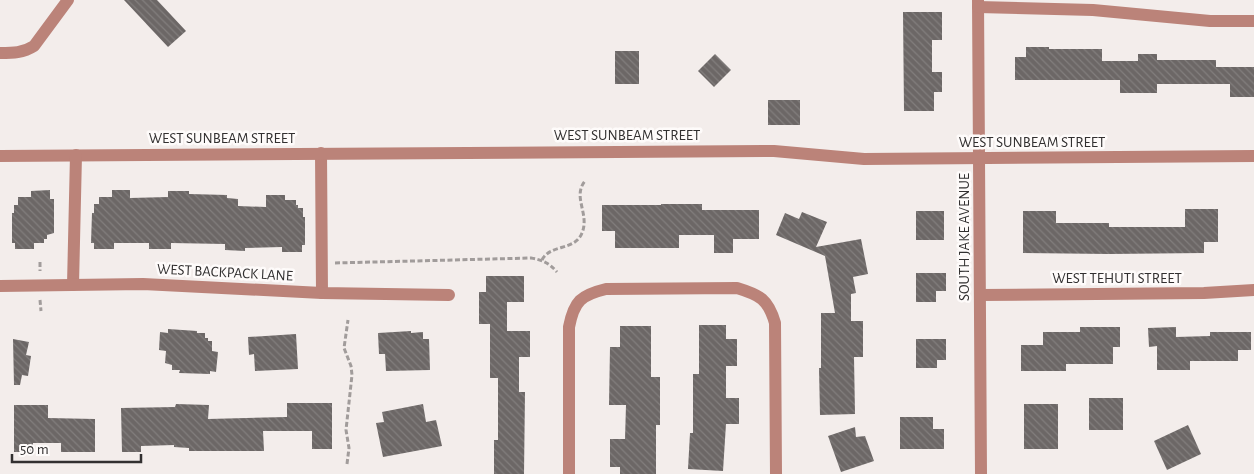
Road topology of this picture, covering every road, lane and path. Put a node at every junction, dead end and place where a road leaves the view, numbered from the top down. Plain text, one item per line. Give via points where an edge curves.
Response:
1 (68, 0) edge
2 (978, 3) edge
3 (1254, 21) edge
4 (0, 53) edge
5 (321, 153) junction
6 (76, 155) junction
7 (0, 156) edge
8 (1254, 156) edge
9 (980, 158) junction
10 (585, 180) dead end
11 (542, 260) junction
12 (331, 263) dead end
13 (557, 272) dead end
14 (73, 285) junction
15 (0, 286) edge
16 (1254, 290) edge
17 (322, 293) junction
18 (449, 294) dead end
19 (980, 295) junction
20 (40, 296) dead end
21 (41, 311) dead end
22 (348, 320) dead end
23 (347, 464) dead end
24 (569, 474) edge
25 (776, 474) edge
26 (981, 474) edge

1 - 4 street via 34,46 18,53
2 - 3 street via 1210,21
2 - 9 street, SOUTH JAKE AVENUE
5 - 6 street, WEST SUNBEAM STREET
5 - 9 street, WEST SUNBEAM STREET via 774,150 864,159
5 - 17 street
6 - 7 street, WEST SUNBEAM STREET
6 - 14 street
8 - 9 street, WEST SUNBEAM STREET
9 - 19 street, SOUTH JAKE AVENUE
10 - 11 path via 579,194 584,218 579,238 572,244 552,250
11 - 12 path
11 - 13 path
14 - 15 street, WEST BACKPACK LANE
14 - 17 street, WEST BACKPACK LANE via 143,284
16 - 19 street, WEST TEHUTI STREET
17 - 18 street, WEST BACKPACK LANE
19 - 26 street, SOUTH JAKE AVENUE
20 - 21 path
22 - 23 path via 344,348 352,375 346,430
24 - 25 street via 569,327 578,300 591,292 606,289 727,288 753,293 765,300 775,323

